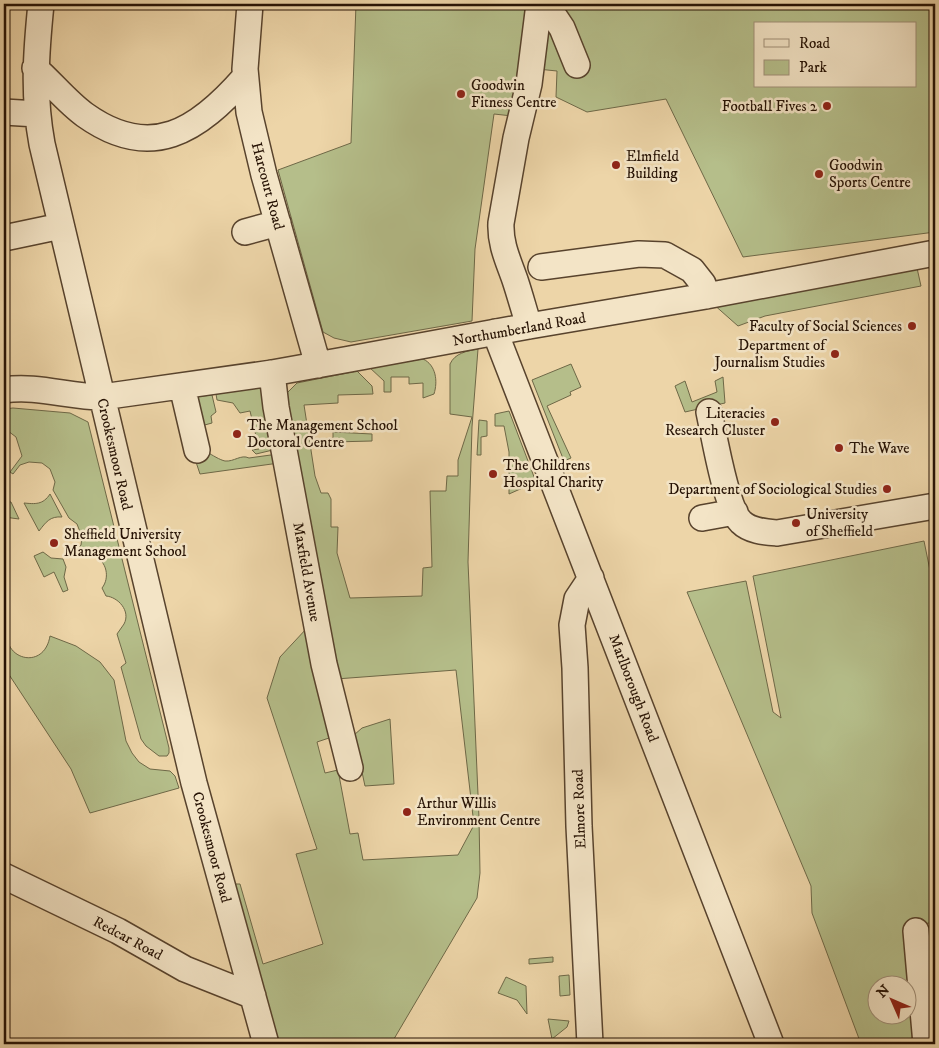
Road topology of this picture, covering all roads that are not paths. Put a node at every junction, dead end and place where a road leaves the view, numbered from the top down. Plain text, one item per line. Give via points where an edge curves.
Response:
1 (41, 4) edge
2 (250, 4) edge
3 (539, 4) edge
4 (546, 4) edge
5 (577, 65) dead end
6 (35, 68) junction
7 (245, 77) junction
8 (4, 112) edge
9 (37, 114) junction
10 (278, 223) junction
11 (61, 226) junction
12 (245, 232) dead end
13 (4, 238) edge
14 (935, 253) edge
15 (541, 267) dead end
16 (706, 296) junction
17 (529, 326) junction
18 (496, 332) junction
19 (318, 365) junction
20 (272, 373) junction
21 (182, 386) junction
22 (4, 390) edge
23 (102, 396) junction
24 (709, 412) dead end
25 (197, 450) dead end
26 (935, 506) edge
27 (735, 512) junction
28 (702, 518) dead end
29 (591, 578) junction
30 (350, 768) dead end
31 (4, 876) edge
32 (916, 931) dead end
33 (253, 996) junction
34 (587, 1042) edge
35 (266, 1044) edge
36 (771, 1044) edge
37 (926, 1044) edge

1 - 6 street, Crookesmoor Road
2 - 7 street, Harcourt Road
3 - 17 street via 529,84 500,233
4 - 5 street via 562,28
6 - 7 street via 83,114 119,133 141,138 172,134 198,121
6 - 9 street, Crookesmoor Road
7 - 10 street, Harcourt Road via 251,121
8 - 9 street
9 - 11 street, Crookesmoor Road
10 - 12 street
10 - 19 street, Harcourt Road
11 - 13 street
11 - 23 street, Crookesmoor Road
14 - 16 street, Northumberland Road
15 - 16 street via 639,254 665,255 692,270 703,284
16 - 17 street, Northumberland Road
17 - 18 street, Northumberland Road
18 - 19 street, Northumberland Road
18 - 29 street, Marlborough Road
19 - 20 street, Northumberland Road
20 - 21 street, Northumberland Road
20 - 30 street, Maxfield Avenue via 324,664
21 - 23 street, Northumberland Road
21 - 25 street
22 - 23 street, Northumberland Road via 34,389
23 - 33 street, Crookesmoor Road via 192,775
24 - 27 street via 729,500
26 - 27 street via 777,533 760,532 740,522
27 - 28 street
29 - 34 street, Elmore Road via 577,599 572,625
29 - 36 street, Marlborough Road
31 - 33 street, Redcar Road via 118,931 185,969
32 - 37 street
33 - 35 street, Crookesmoor Road

